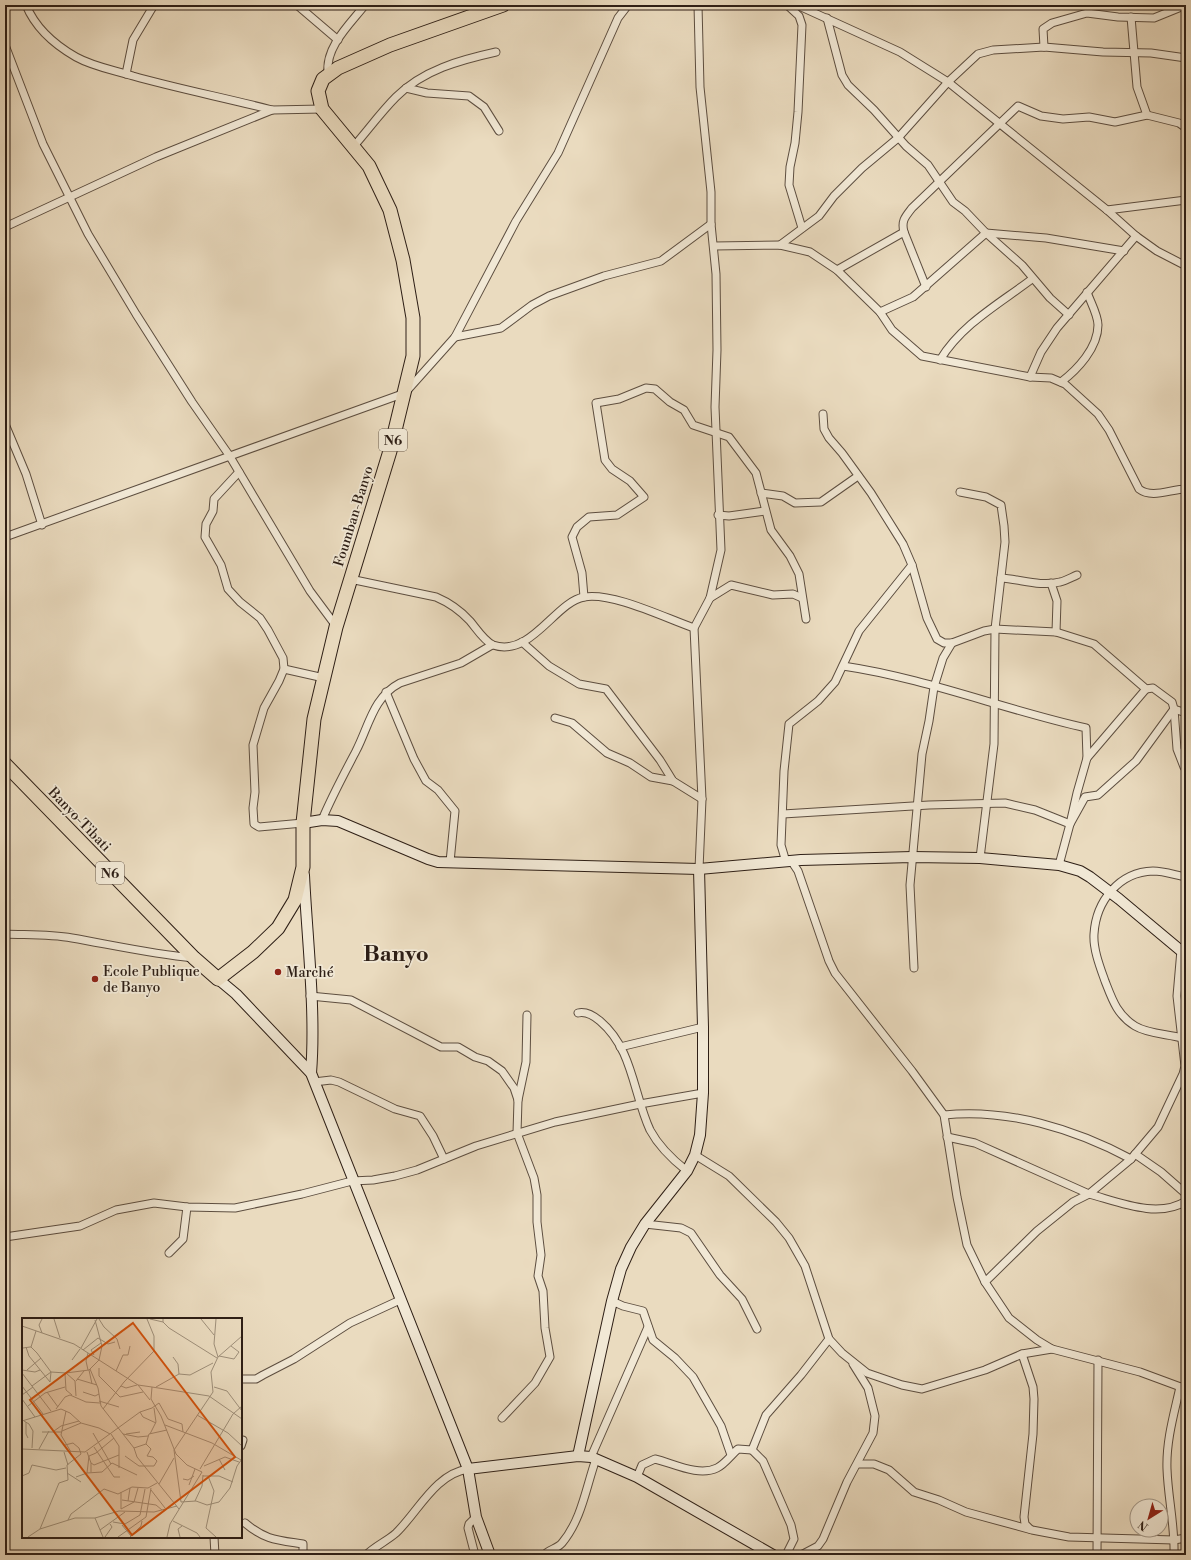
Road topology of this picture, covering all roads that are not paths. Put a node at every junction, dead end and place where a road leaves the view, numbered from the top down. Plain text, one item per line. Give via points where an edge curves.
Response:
1 (26, 5) edge
2 (154, 5) edge
3 (365, 5) edge
4 (503, 5) edge
5 (628, 5) edge
6 (698, 5) edge
7 (787, 5) edge
8 (797, 5) edge
9 (1186, 5) edge
10 (299, 6) edge
11 (1131, 17) junction
12 (827, 18) junction
13 (338, 40) junction
14 (5, 45) edge
15 (1044, 47) junction
16 (496, 52) dead end
17 (1133, 53) junction
18 (1186, 58) edge
19 (328, 73) junction
20 (126, 74) junction
21 (948, 82) junction
22 (406, 88) junction
23 (322, 109) junction
24 (272, 110) junction
25 (1147, 115) junction
26 (998, 124) junction
27 (1186, 128) edge
28 (499, 131) dead end
29 (898, 138) junction
30 (354, 146) junction
31 (939, 180) junction
32 (69, 198) junction
33 (1186, 200) edge
34 (1107, 210) junction
35 (711, 224) junction
36 (5, 227) edge
37 (802, 228) junction
38 (904, 232) junction
39 (986, 233) junction
40 (1136, 236) junction
41 (780, 245) junction
42 (714, 246) junction
43 (1124, 251) junction
44 (1186, 266) edge
45 (837, 270) junction
46 (1032, 278) junction
47 (926, 287) junction
48 (1087, 292) junction
49 (880, 312) junction
50 (1069, 315) junction
51 (455, 337) junction
52 (940, 360) junction
53 (1030, 377) junction
54 (1061, 382) junction
55 (404, 393) junction
56 (823, 414) dead end
57 (5, 424) edge
58 (716, 432) junction
59 (229, 455) junction
60 (239, 472) junction
61 (858, 476) junction
62 (1186, 489) edge
63 (960, 492) dead end
64 (761, 493) junction
65 (766, 511) junction
66 (718, 515) junction
67 (42, 525) junction
68 (5, 537) edge
69 (912, 565) junction
70 (1077, 575) dead end
71 (1001, 578) junction
72 (350, 579) junction
73 (1051, 584) junction
74 (584, 597) junction
75 (710, 598) junction
76 (802, 598) junction
77 (806, 618) dead end
78 (336, 627) junction
79 (694, 628) junction
80 (995, 629) junction
81 (1056, 632) junction
82 (522, 642) junction
83 (952, 643) junction
84 (492, 645) junction
85 (842, 666) junction
86 (284, 669) junction
87 (324, 678) junction
88 (934, 687) junction
89 (1146, 689) junction
90 (386, 692) junction
91 (994, 704) junction
92 (1174, 709) junction
93 (1186, 713) edge
94 (555, 718) dead end
95 (1087, 758) junction
96 (5, 764) edge
97 (1184, 767) dead end
98 (673, 781) junction
99 (702, 799) junction
100 (986, 804) junction
101 (917, 806) junction
102 (783, 814) junction
103 (322, 820) junction
104 (304, 823) junction
105 (1070, 824) junction
106 (912, 857) junction
107 (980, 858) junction
108 (450, 862) junction
109 (789, 862) junction
110 (1059, 865) junction
111 (303, 867) junction
112 (699, 869) junction
113 (1186, 877) edge
114 (1108, 892) junction
115 (5, 934) edge
116 (1184, 953) edge
117 (194, 958) junction
118 (914, 968) dead end
119 (218, 979) junction
120 (310, 996) junction
121 (578, 1014) dead end
122 (527, 1015) dead end
123 (703, 1027) junction
124 (1182, 1038) junction
125 (620, 1047) junction
126 (1185, 1066) edge
127 (312, 1077) junction
128 (703, 1093) junction
129 (518, 1100) junction
130 (640, 1104) junction
131 (944, 1115) junction
132 (517, 1133) junction
133 (947, 1137) junction
134 (695, 1156) junction
135 (1133, 1157) junction
136 (444, 1159) junction
137 (686, 1170) junction
138 (352, 1181) junction
139 (1089, 1194) junction
140 (1186, 1194) edge
141 (1186, 1201) edge
142 (187, 1207) junction
143 (645, 1224) junction
144 (5, 1237) edge
145 (169, 1253) dead end
146 (985, 1282) junction
147 (400, 1300) junction
148 (612, 1301) junction
149 (648, 1327) junction
150 (757, 1329) dead end
151 (829, 1339) junction
152 (1052, 1349) junction
153 (1022, 1354) junction
154 (850, 1359) junction
155 (1098, 1360) junction
156 (242, 1379) edge
157 (1183, 1388) edge
158 (502, 1418) dead end
159 (752, 1450) junction
160 (731, 1455) junction
161 (578, 1456) junction
162 (594, 1458) junction
163 (858, 1464) junction
164 (468, 1469) junction
165 (637, 1477) junction
166 (476, 1517) junction
167 (245, 1522) dead end
168 (1032, 1530) junction
169 (1097, 1537) junction
170 (214, 1538) edge
171 (1186, 1538) edge
172 (1174, 1540) junction
173 (215, 1555) edge
174 (303, 1555) edge
175 (366, 1555) edge
176 (475, 1555) edge
177 (490, 1555) edge
178 (544, 1555) edge
179 (773, 1555) edge
180 (786, 1555) edge
181 (801, 1555) edge
182 (1097, 1555) edge
183 (1174, 1555) edge

1 - 20 street via 39,27 66,50 94,65
2 - 20 street via 133,40
3 - 13 street
4 - 19 highway via 390,45
5 - 51 street via 618,18 558,153 516,221
6 - 35 street via 700,87 711,192
7 - 37 street via 799,16 802,25 798,112 789,185
8 - 12 street
9 - 11 street via 1154,18
10 - 13 street
11 - 15 street via 1087,13 1069,17 1043,29
11 - 17 street
12 - 21 street via 900,52
12 - 29 street via 842,75 848,85
13 - 19 street via 327,65
14 - 32 street via 43,144
15 - 17 street
15 - 21 street via 986,51 978,54
16 - 22 street via 437,69
17 - 18 street via 1171,54
17 - 25 street via 1137,87
19 - 23 highway via 318,91
20 - 24 street
21 - 26 street
21 - 29 street
22 - 28 street via 427,93 469,96 484,107
22 - 30 street
23 - 24 street
23 - 30 highway, Foumban-Banyo / N6
24 - 32 street via 156,157
25 - 26 street via 1115,122 1089,117 1063,120 1042,116 1018,106
25 - 27 street via 1179,123
26 - 31 street
26 - 34 street
29 - 31 street via 928,165
29 - 37 street via 862,168 834,196 819,216
30 - 55 highway, Foumban-Banyo / N6 via 369,166 383,193 403,260 413,318 414,344 412,365
31 - 38 street via 904,218
31 - 39 street via 953,202
32 - 36 street
32 - 59 street via 136,314
33 - 34 street
34 - 40 street
35 - 42 street
35 - 51 street via 661,262 604,276 550,296 532,305 502,328
37 - 41 street
38 - 45 street
38 - 47 street
39 - 43 street via 1046,238
39 - 46 street via 1022,265
39 - 47 street
40 - 43 street
40 - 44 street via 1157,251
41 - 42 street
41 - 45 street via 810,252
42 - 58 street
43 - 48 street
45 - 49 street
46 - 50 street
46 - 52 street via 969,325
47 - 49 street via 913,297
48 - 50 street
48 - 54 street via 1098,325 1095,336 1079,367
49 - 52 street via 892,330 917,353
50 - 53 street via 1045,346
51 - 55 street
52 - 53 street
53 - 54 street via 1051,378
54 - 62 street via 1098,414 1139,489 1150,493
55 - 59 street
55 - 72 highway, Foumban-Banyo / N6 via 390,451
56 - 61 street via 826,433
57 - 67 street via 26,474
58 - 64 street via 729,437 756,473
58 - 66 street
58 - 74 street via 693,425 684,410 655,389 646,388 619,399 596,403 605,460 644,497 617,515 589,517 573,534 572,542 582,573
59 - 60 street
59 - 67 street
60 - 78 street via 310,591
60 - 86 street via 214,499 213,511 206,524 205,537 221,565 228,589 260,618 283,658
61 - 64 street via 821,502 795,503 783,496
61 - 69 street via 901,539
63 - 71 street via 986,496 1001,504 1005,542
64 - 65 street
65 - 66 street
65 - 76 street via 771,530 790,556 799,574
66 - 75 street via 721,550
67 - 68 street
69 - 83 street via 935,637 944,643
69 - 85 street via 859,631
70 - 73 street
71 - 73 street
71 - 80 street
72 - 78 highway, Foumban-Banyo / N6
72 - 84 street via 449,602
73 - 81 street via 1057,601
74 - 79 street via 602,596
74 - 82 street via 571,603
75 - 76 street via 730,585 774,595 793,594
75 - 79 street
76 - 77 street
78 - 87 highway, Foumban-Banyo / N6
79 - 99 street
80 - 81 street
80 - 83 street
80 - 91 street
81 - 89 street via 1094,644
82 - 84 street via 515,645
82 - 98 street via 549,666 579,684 606,689
83 - 88 street via 943,658
84 - 90 street via 460,663 411,678
85 - 88 street via 876,670
85 - 102 street via 835,682 818,702 789,724
86 - 87 street
86 - 104 street via 264,708 254,745 254,824 259,827
87 - 104 highway, Foumban-Banyo / N6 via 310,741
88 - 91 street
88 - 101 street via 922,754
89 - 92 street via 1153,688 1172,702
89 - 95 street
90 - 103 street via 370,716 357,750
90 - 108 street via 426,781 438,790 455,811
91 - 95 street via 1086,728
91 - 100 street via 994,744
92 - 93 street
92 - 97 street via 1177,749
92 - 105 street via 1136,760 1098,795 1085,798
94 - 98 street via 572,723 607,753 630,763 651,777
95 - 105 street
96 - 117 highway, Banyo-Tibati / N6
98 - 99 street
99 - 112 street
100 - 101 street
100 - 105 street via 1019,805
100 - 107 street
101 - 102 street
101 - 106 street
102 - 109 street via 781,845
103 - 104 street
103 - 108 street via 338,821 428,859
104 - 111 highway, Foumban-Banyo / N6
105 - 110 street
106 - 107 street
106 - 109 street
106 - 118 street via 910,885
107 - 110 street
108 - 112 street
109 - 112 street
109 - 131 street via 798,871 835,973
110 - 114 street via 1084,873
111 - 119 highway, Foumban-Banyo / N6 via 295,900 278,928 253,952
111 - 120 street
112 - 123 street
113 - 114 street via 1143,872 1124,879
114 - 116 street
114 - 124 street via 1094,934 1098,962 1115,1006 1135,1026
115 - 117 street via 72,938
116 - 124 street via 1177,996
117 - 119 highway, Banyo-Tibati / N6
119 - 127 street via 236,994
120 - 127 street
120 - 129 street via 351,1000 441,1047 458,1047 488,1061 502,1070 514,1088
121 - 125 street via 587,1014 597,1019 616,1037
122 - 129 street via 526,1062
123 - 125 street
123 - 128 street
124 - 126 street
125 - 130 street via 636,1086
126 - 135 street via 1158,1127
127 - 136 street via 339,1082 398,1111 420,1116
127 - 138 street
128 - 130 street
128 - 134 street via 700,1135
129 - 132 street
130 - 132 street
130 - 137 street via 655,1138
131 - 133 street
131 - 135 street via 976,1113 1025,1120 1101,1143
132 - 136 street
132 - 158 street via 534,1178 537,1195 541,1255 538,1276 543,1291 550,1357 535,1383
133 - 139 street via 975,1143
133 - 146 street via 967,1245
134 - 137 street
134 - 151 street via 729,1176 789,1238 805,1266
135 - 139 street
135 - 140 street via 1161,1172
136 - 138 street via 410,1172 373,1180
137 - 143 street
138 - 142 street via 235,1208
138 - 147 street
139 - 141 street via 1149,1208 1174,1208
139 - 146 street via 1073,1202 1037,1231
142 - 144 street via 154,1203 116,1210 80,1226
142 - 145 street via 183,1239
143 - 148 street via 626,1257
143 - 150 street via 681,1228 691,1233 720,1274 742,1299
146 - 152 street via 1016,1325
147 - 156 street via 350,1323 294,1359 263,1375
147 - 164 street
148 - 149 street via 643,1311
148 - 161 street
149 - 160 street via 653,1340 675,1358 693,1378 721,1426
149 - 162 street via 623,1382
151 - 154 street
151 - 159 street via 766,1415
152 - 153 street
152 - 155 street
153 - 154 street via 985,1370 922,1389 883,1380 867,1373
153 - 168 street via 1033,1387 1034,1399 1024,1516 1025,1524
154 - 163 street via 868,1388 875,1416 871,1439
155 - 157 street
155 - 169 street
157 - 172 street via 1170,1430 1167,1469
159 - 160 street via 738,1449
159 - 180 street via 763,1461 791,1525 794,1539
160 - 165 street via 716,1469 705,1470 655,1459 642,1465
161 - 162 street
161 - 164 street
162 - 165 street
162 - 178 street via 584,1500 568,1534 562,1544
163 - 168 street via 874,1464 890,1470 914,1492 966,1512
163 - 181 street via 847,1482 820,1543
164 - 166 street
164 - 175 street via 458,1471 441,1481 395,1533
165 - 179 street
166 - 176 street via 468,1528
166 - 177 street
167 - 174 street via 257,1533 272,1540 303,1544
168 - 169 street via 1069,1537
169 - 172 street
169 - 182 street
170 - 173 street
171 - 172 street
172 - 183 street

